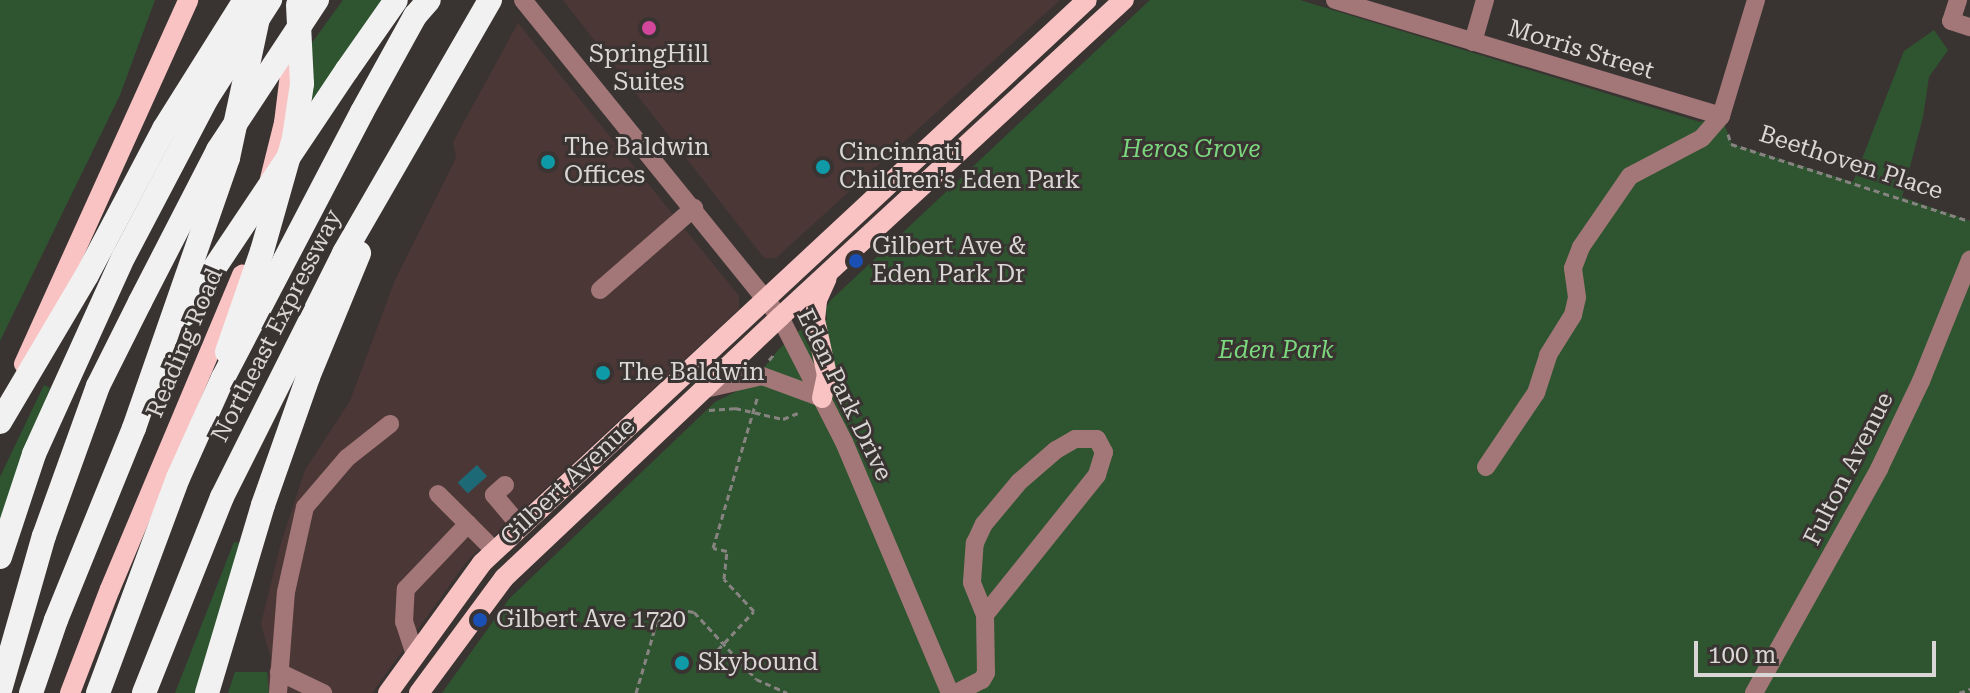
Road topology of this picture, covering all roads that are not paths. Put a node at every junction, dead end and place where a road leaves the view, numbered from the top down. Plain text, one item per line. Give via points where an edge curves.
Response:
1 (188, 0) edge
2 (245, 0) edge
3 (261, 0) edge
4 (270, 0) edge
5 (396, 0) edge
6 (429, 0) edge
7 (490, 0) edge
8 (523, 0) edge
9 (1087, 0) edge
10 (1124, 0) edge
11 (1335, 0) edge
12 (1485, 0) edge
13 (1756, 0) edge
14 (1958, 0) edge
15 (305, 2) edge
16 (1970, 27) edge
17 (1473, 42) junction
18 (1725, 125) junction
19 (389, 170) junction
20 (694, 208) junction
21 (1970, 260) edge
22 (829, 273) junction
23 (600, 290) dead end
24 (765, 296) junction
25 (780, 317) junction
26 (163, 347) junction
27 (223, 378) junction
28 (705, 389) junction
29 (822, 398) junction
30 (0, 419) edge
31 (390, 424) dead end
32 (1486, 467) dead end
33 (505, 485) dead end
34 (438, 494) dead end
35 (468, 524) junction
36 (517, 530) junction
37 (495, 551) junction
38 (530, 554) junction
39 (0, 557) edge
40 (985, 615) junction
41 (415, 655) junction
42 (279, 672) junction
43 (0, 690) edge
44 (31, 693) edge
45 (70, 693) edge
46 (98, 693) edge
47 (144, 693) edge
48 (207, 693) edge
49 (278, 693) edge
50 (323, 693) edge
51 (388, 693) edge
52 (419, 693) edge
53 (953, 693) edge
54 (1754, 693) edge

1 - 30 main road
2 - 30 highway via 164,129 87,275
3 - 26 highway via 228,158
4 - 39 highway, bridge via 207,98 124,256 34,454
5 - 26 highway, bridge
6 - 27 highway via 362,112
7 - 19 highway, Northeast Expressway
8 - 20 street, Eden Park Drive
9 - 24 main road, Gilbert Avenue
10 - 22 main road, Gilbert Avenue
11 - 17 street, Morris Street
12 - 17 street
13 - 18 street
14 - 16 street via 1951,21
15 - 27 highway via 294,138 262,251 230,336
15 - 43 highway, bridge via 218,150 98,386 44,536
15 - 45 main road, Reading Road via 284,123 250,255
17 - 18 street, Morris Street
18 - 32 street via 1630,176 1573,268 1573,315 1548,355 1536,393
19 - 47 highway, Northeast Expressway via 222,497
19 - 48 highway via 280,456
20 - 23 street
20 - 24 street, Eden Park Drive
21 - 54 street, Fulton Avenue via 1879,469
22 - 25 main road, Gilbert Avenue
22 - 29 main road via 815,320 827,375
24 - 25 street, Eden Park Drive
24 - 36 main road, Gilbert Avenue
25 - 28 main road, Gilbert Avenue
25 - 29 street, Eden Park Drive
26 - 44 highway
27 - 46 highway via 178,478
28 - 29 street via 768,376
28 - 38 main road, Gilbert Avenue
29 - 53 street, Eden Park Drive
31 - 42 street via 347,458 305,507 286,592
33 - 36 street via 494,495
34 - 35 street
35 - 37 street
35 - 41 street via 406,589 404,622
36 - 37 main road, Gilbert Avenue
36 - 38 street
37 - 41 main road, Gilbert Avenue via 468,579
38 - 52 main road, Gilbert Avenue via 482,603
40 - 40 street via 972,582 975,543 984,524 1019,482 1056,450 1075,439 1097,439 1104,452 1097,475
40 - 53 street via 985,676
41 - 51 main road, Gilbert Avenue
42 - 49 street
42 - 50 street

